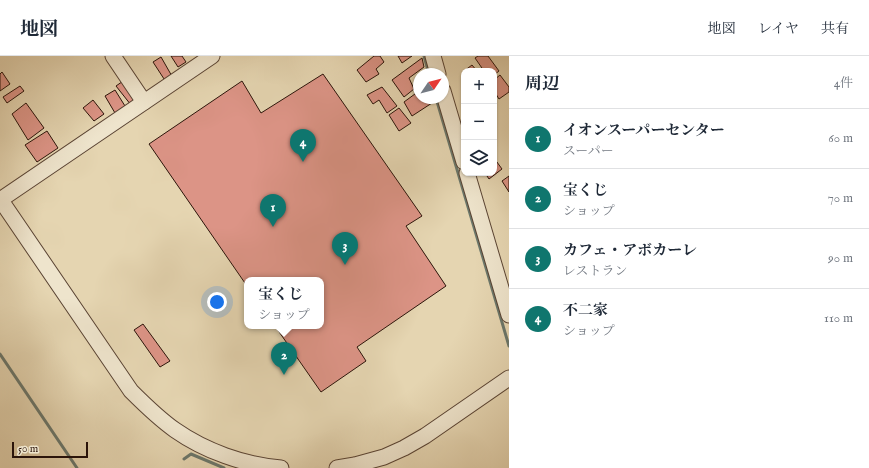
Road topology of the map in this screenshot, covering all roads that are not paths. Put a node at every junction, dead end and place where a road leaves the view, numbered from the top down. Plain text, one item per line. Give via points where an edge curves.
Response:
1 (114, 56) edge
2 (212, 56) edge
3 (433, 56) edge
4 (436, 68) edge
5 (144, 102) junction
6 (447, 104) edge
7 (461, 152) edge
8 (468, 176) edge
9 (0, 200) edge
10 (509, 315) edge
11 (509, 378) edge
12 (281, 468) edge
13 (337, 468) edge

1 - 5 street
2 - 5 street
3 - 4 street
5 - 9 street
6 - 7 street
8 - 10 street
9 - 12 street via 131,391 150,410 198,444 253,464
11 - 13 street via 404,448 384,457

